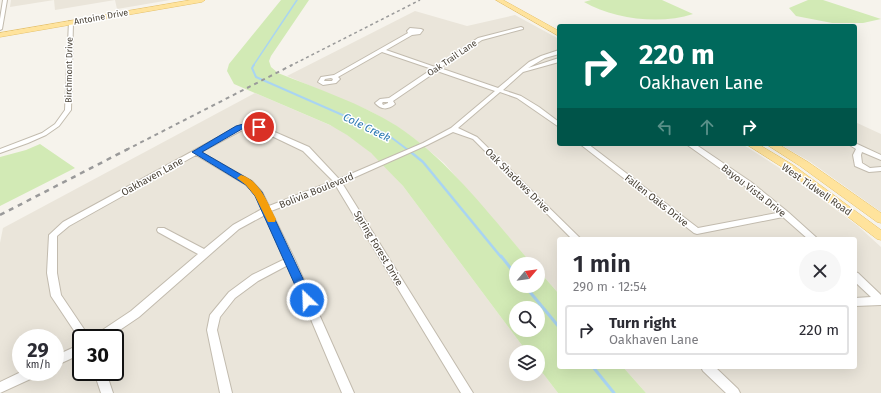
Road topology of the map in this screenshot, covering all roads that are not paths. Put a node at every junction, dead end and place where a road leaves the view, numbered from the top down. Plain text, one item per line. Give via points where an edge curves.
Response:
1 (2, 0) edge
2 (180, 0) edge
3 (202, 0) edge
4 (499, 0) edge
5 (511, 0) edge
6 (158, 6) junction
7 (537, 14) junction
8 (528, 17) junction
9 (71, 21) junction
10 (557, 25) edge
11 (521, 28) dead end
12 (0, 30) edge
13 (411, 33) dead end
14 (557, 33) edge
15 (0, 35) edge
16 (380, 50) junction
17 (557, 53) edge
18 (548, 55) junction
19 (557, 60) edge
20 (557, 61) edge
21 (435, 69) junction
22 (522, 72) junction
23 (334, 77) dead end
24 (500, 90) junction
25 (390, 100) dead end
26 (557, 123) edge
27 (263, 129) joint
28 (453, 129) junction
29 (587, 146) edge
30 (693, 146) edge
31 (754, 146) edge
32 (774, 146) edge
33 (856, 146) edge
34 (860, 148) junction
35 (0, 151) edge
36 (196, 152) junction
37 (881, 158) edge
38 (881, 169) edge
39 (338, 182) junction
40 (267, 210) junction
41 (785, 214) junction
42 (880, 218) edge
43 (862, 221) junction
44 (161, 230) dead end
45 (881, 236) edge
46 (575, 237) edge
47 (812, 237) edge
48 (204, 253) junction
49 (290, 260) junction
50 (857, 278) edge
51 (881, 301) edge
52 (857, 302) edge
53 (80, 329) edge
54 (112, 329) edge
55 (709, 369) edge
56 (14, 381) edge
57 (103, 381) edge
58 (0, 388) edge
59 (107, 393) edge
60 (226, 393) edge
61 (348, 393) edge
62 (467, 393) edge
63 (734, 393) edge

1 - 12 street via 3,17
2 - 6 main road, Antoine Drive
3 - 6 main road, Antoine Drive
4 - 8 main road
5 - 7 main road
6 - 9 main road, Antoine Drive
7 - 8 main road
7 - 10 main road
8 - 14 main road
9 - 12 main road, Antoine Drive
9 - 15 main road, Antoine Drive
9 - 35 street, Birchmont Drive via 68,110 57,125 44,134
11 - 21 street, Oak Trail Lane via 480,39
13 - 16 street
16 - 21 street
16 - 23 street
17 - 18 street, Bolivia Boulevard
18 - 19 street
18 - 22 street, Bolivia Boulevard via 532,63
20 - 22 street, Bolivia Boulevard
21 - 24 street
21 - 25 street, Oak Trail Lane
22 - 24 street, Bolivia Boulevard
24 - 26 street via 529,102
24 - 28 street, Bolivia Boulevard
27 - 36 street, Oakhaven Lane via 254,125 239,128
27 - 39 street, Spring Forest Drive via 306,149
28 - 39 street, Bolivia Boulevard via 416,149
28 - 46 street, Oak Shadows Drive via 475,138
29 - 41 street, Fallen Oaks Drive via 697,231
30 - 41 street, Bayou Vista Drive via 748,184
31 - 43 main road, West Tidwell Road
32 - 42 main road, West Tidwell Road via 815,171
33 - 34 street
34 - 37 street
34 - 38 street via 857,155 858,164 869,170
36 - 40 street via 249,183 259,194
36 - 53 street, Oakhaven Lane via 66,224 53,235 52,273 56,296
39 - 40 street, Bolivia Boulevard
39 - 62 street, Spring Forest Drive
40 - 48 street, Bolivia Boulevard via 236,227
40 - 49 street
41 - 47 street, Bayou Vista Drive
42 - 43 main road
43 - 45 main road, West Tidwell Road
44 - 48 street
48 - 54 street, Bolivia Boulevard via 135,314
49 - 60 street via 255,278 232,295 215,315 212,330
49 - 61 street
50 - 51 street
51 - 52 street
55 - 63 street
56 - 58 street
57 - 59 street

